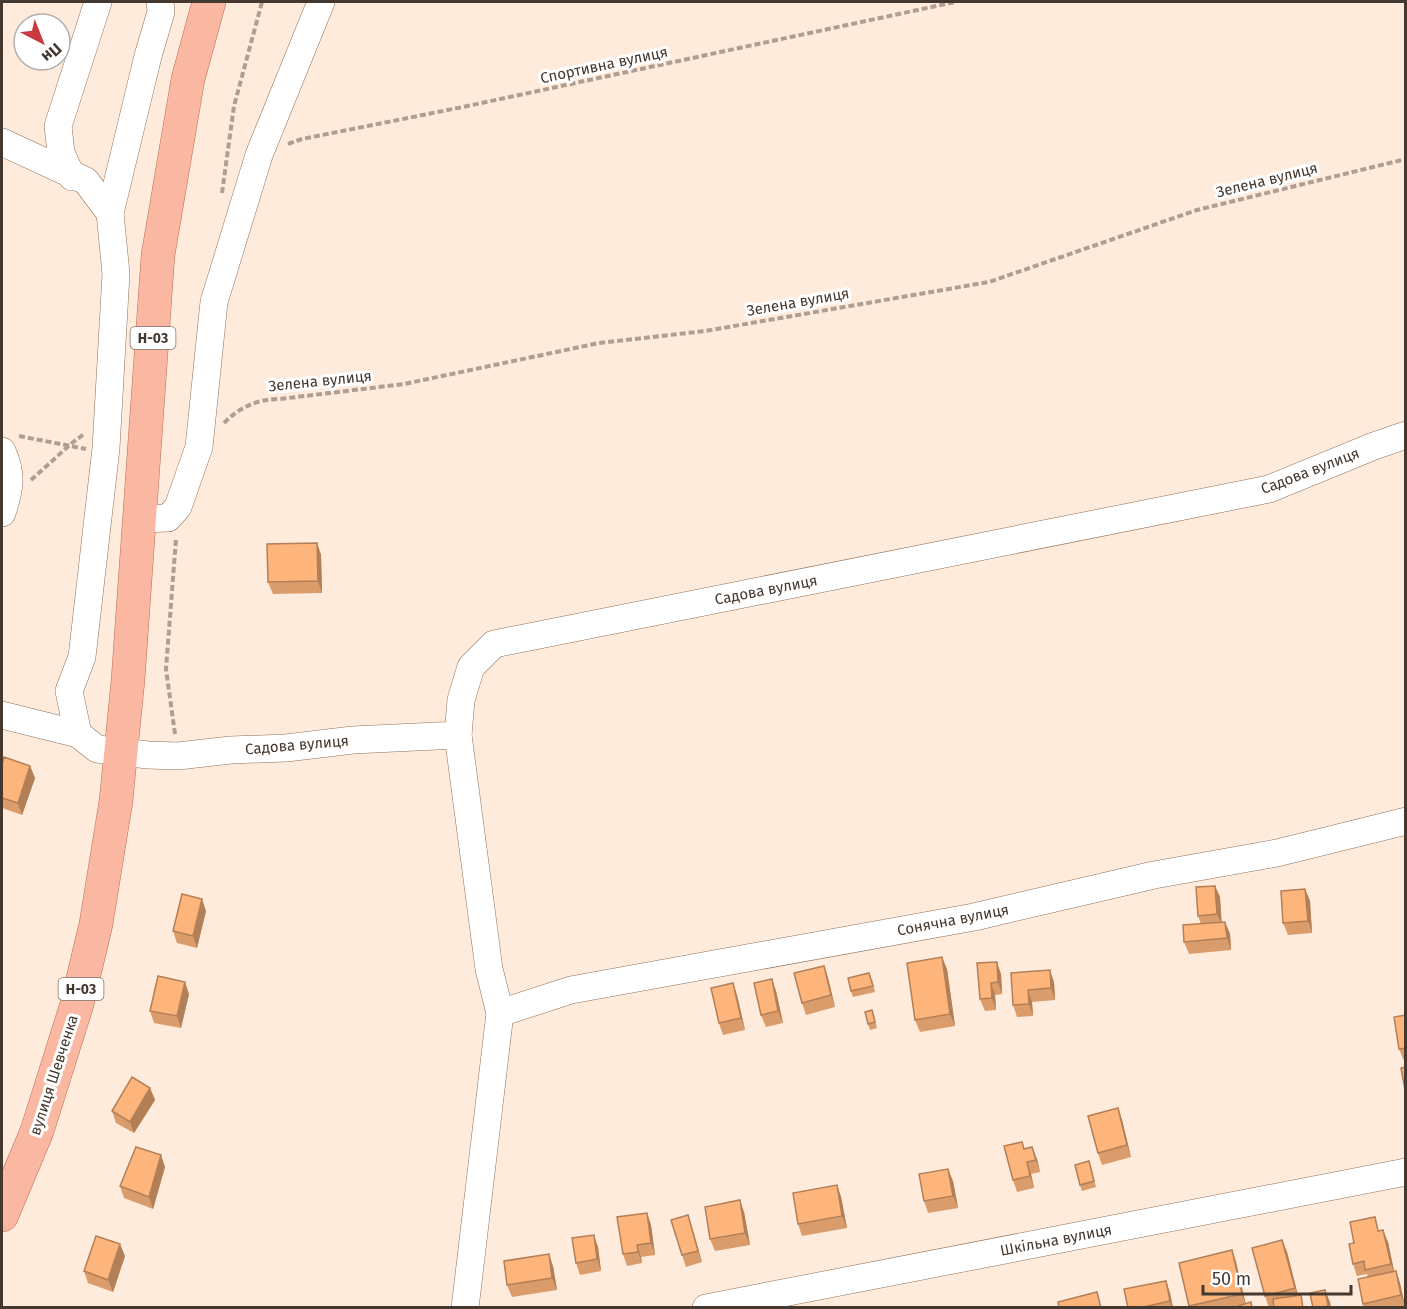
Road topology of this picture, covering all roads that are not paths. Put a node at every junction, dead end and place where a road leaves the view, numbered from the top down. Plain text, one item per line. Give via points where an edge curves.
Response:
1 (98, 2) edge
2 (160, 2) edge
3 (209, 2) edge
4 (321, 2) edge
5 (2, 142) edge
6 (71, 175) junction
7 (110, 213) junction
8 (1406, 435) edge
9 (7, 442) edge
10 (3, 509) edge
11 (140, 519) junction
12 (2, 715) edge
13 (78, 734) junction
14 (458, 735) junction
15 (121, 752) junction
16 (1406, 821) edge
17 (500, 1013) junction
18 (1406, 1172) edge
19 (2, 1215) edge
20 (465, 1308) edge
21 (706, 1308) edge

1 - 6 street via 58,126 61,153
2 - 7 street via 161,12
3 - 11 main road, Н-03 via 188,79 158,255
4 - 11 street via 260,155 214,302 199,447 178,507 168,518
5 - 6 street
6 - 7 street via 86,181
7 - 13 street via 116,274 105,453 82,657 69,691
8 - 14 street, Садова вулиця via 1269,489 494,645 471,667 460,700
9 - 10 street via 9,491
11 - 15 main road, Н-03
12 - 13 street, Садова вулиця
13 - 15 street, Садова вулиця via 97,749
14 - 15 street, Садова вулиця via 178,756
14 - 17 street via 489,969
15 - 19 main road, вулиця Шевченка / Н-03 via 96,924 77,1004 37,1131
16 - 17 street, Сонячна вулиця via 1277,853 1154,875 974,917 572,990
17 - 20 street
18 - 21 street, Шкільна вулиця

